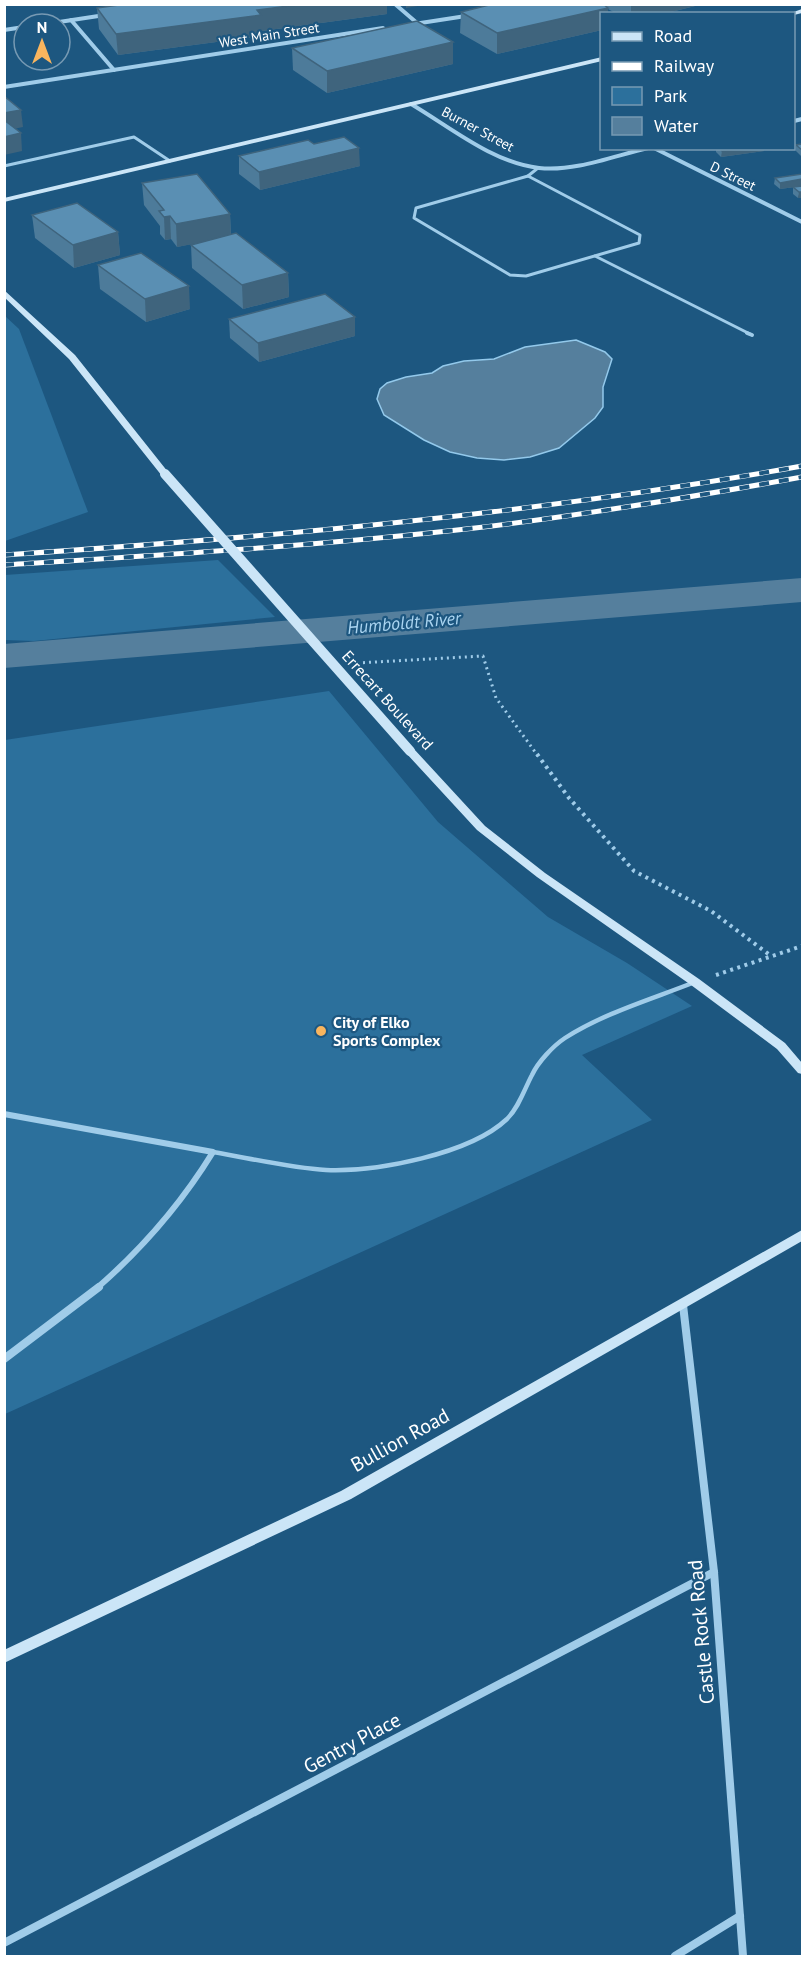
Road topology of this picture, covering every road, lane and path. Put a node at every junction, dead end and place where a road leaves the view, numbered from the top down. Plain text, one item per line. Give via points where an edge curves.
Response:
1 (395, 4) edge
2 (116, 14) edge
3 (471, 15) edge
4 (72, 20) edge
5 (72, 21) edge
6 (417, 23) junction
7 (405, 25) edge
8 (393, 27) edge
9 (600, 59) edge
10 (114, 70) junction
11 (4, 87) edge
12 (411, 104) junction
13 (639, 150) edge
14 (658, 150) edge
15 (170, 161) junction
16 (4, 166) edge
17 (538, 168) junction
18 (528, 176) junction
19 (4, 200) edge
20 (802, 222) edge
21 (595, 256) junction
22 (4, 292) edge
23 (752, 335) dead end
24 (334, 664) junction
25 (802, 946) edge
26 (771, 956) junction
27 (695, 982) junction
28 (802, 1070) edge
29 (4, 1114) edge
30 (213, 1152) junction
31 (802, 1235) edge
32 (683, 1305) junction
33 (4, 1359) edge
34 (714, 1572) junction
35 (4, 1657) edge
36 (740, 1916) junction
37 (4, 1943) edge
38 (675, 1956) edge
39 (742, 1956) edge

1 - 6 street
2 - 4 street
3 - 6 street
5 - 10 street
6 - 7 street
8 - 10 street, West Main Street
9 - 12 street
10 - 11 street, West Main Street
12 - 15 street
12 - 17 street, Burner Street via 483,146
13 - 17 street via 572,165
14 - 20 street, D Street
15 - 16 lane via 135,137
15 - 19 street
17 - 18 lane
18 - 21 lane via 640,235 639,243
18 - 21 lane via 416,208 414,218 510,275 526,276
21 - 23 lane
22 - 24 street, Errecart Boulevard, bridge via 72,357 165,474
24 - 26 path via 483,656 496,698 568,798 634,871 711,911
24 - 27 street, Errecart Boulevard, bridge via 481,828 541,875
25 - 26 path
26 - 27 path
27 - 28 street, Errecart Boulevard via 781,1046
27 - 30 lane via 563,1039 533,1072 508,1118 486,1135 443,1153 383,1166 326,1170
29 - 30 street
30 - 33 street via 188,1194 123,1264
31 - 32 street, Bullion Road
32 - 34 street, Castle Rock Road
32 - 35 street, Bullion Road via 346,1495
34 - 36 street, Castle Rock Road
34 - 37 street, Gentry Place
36 - 38 street
36 - 39 street, Castle Rock Road

